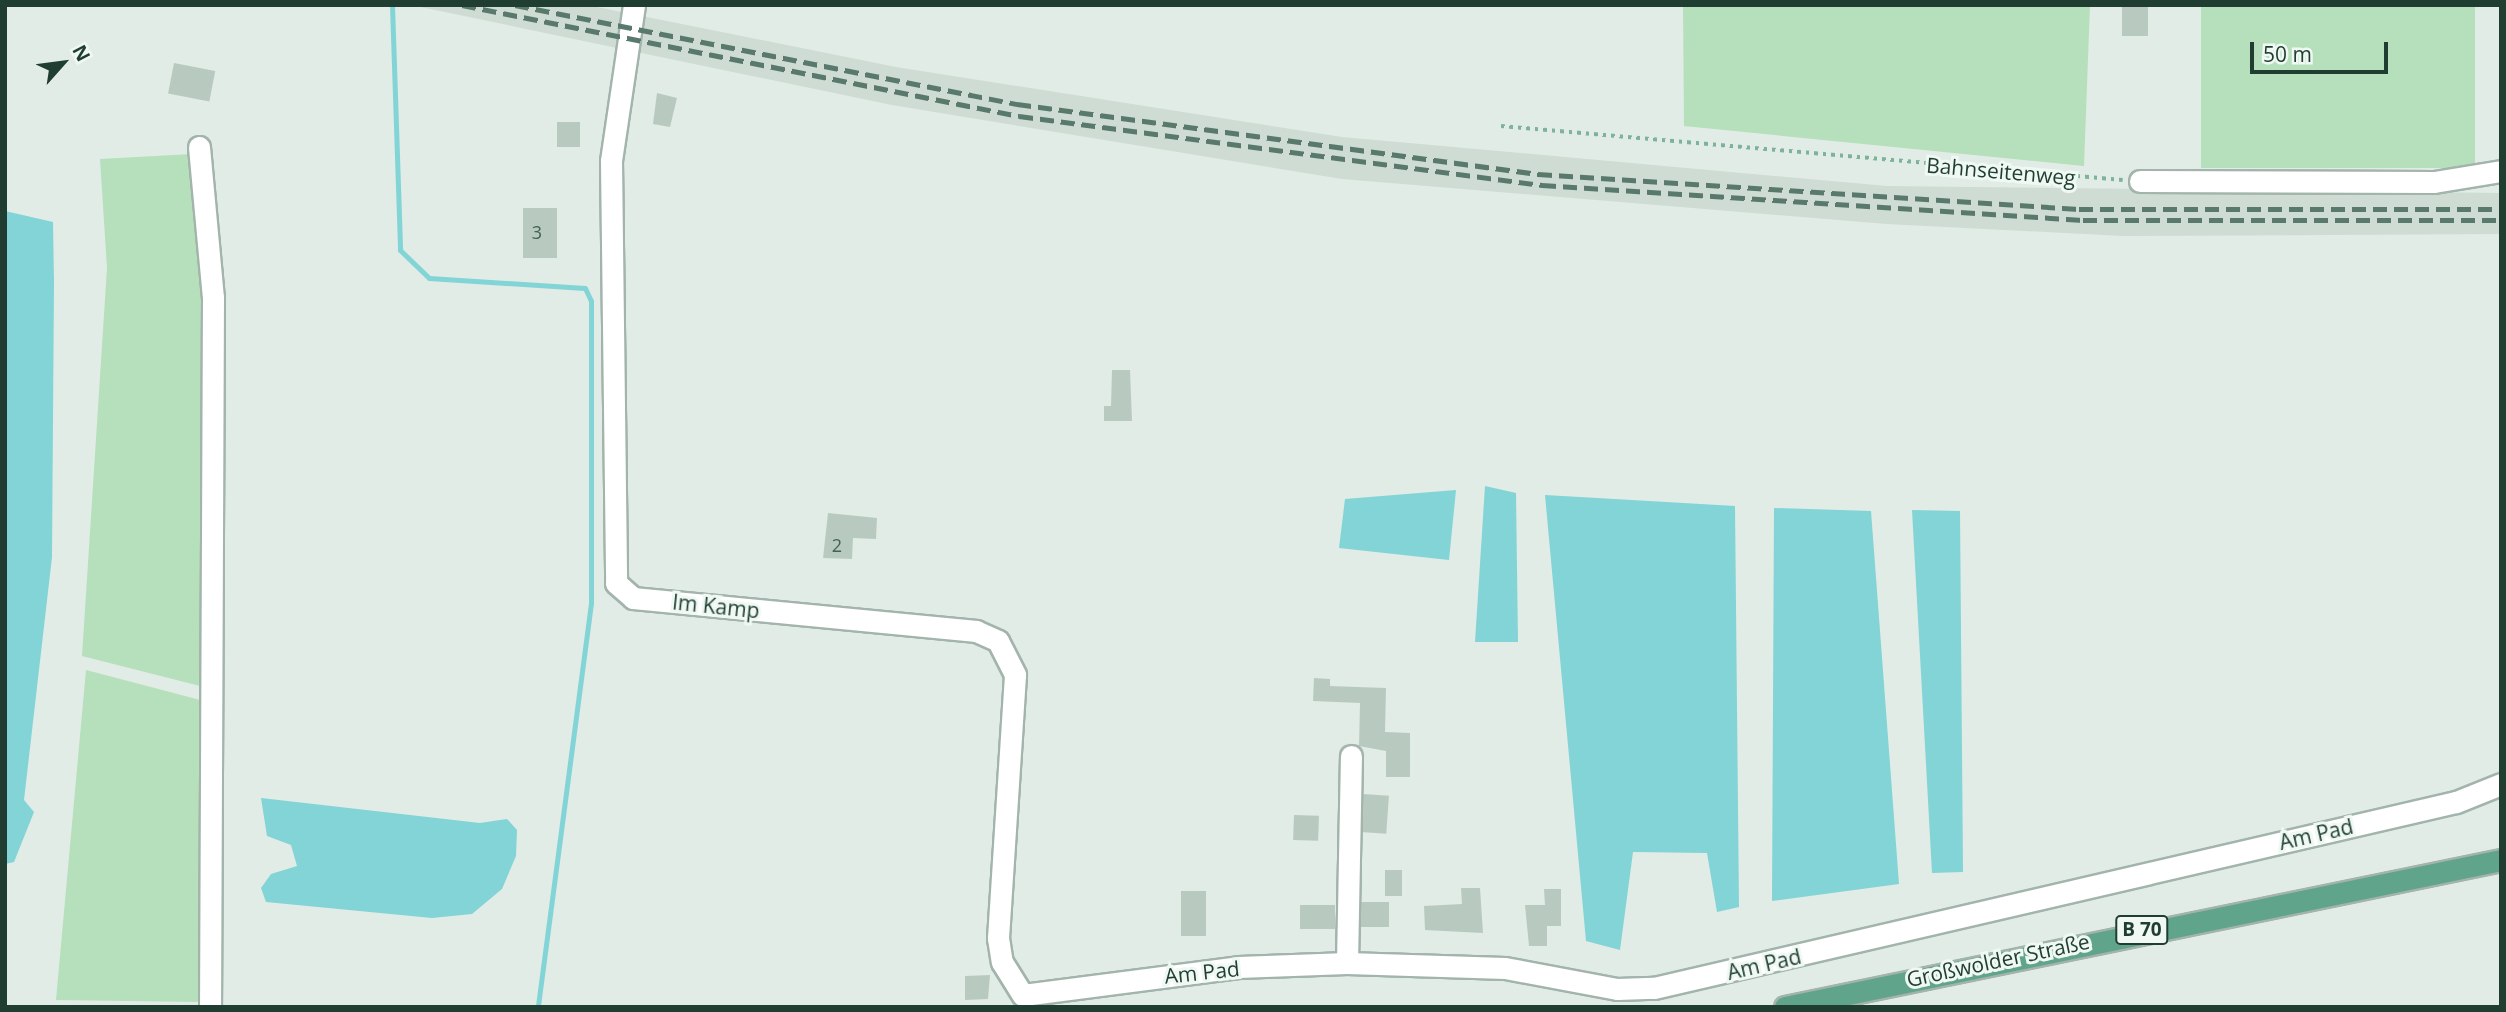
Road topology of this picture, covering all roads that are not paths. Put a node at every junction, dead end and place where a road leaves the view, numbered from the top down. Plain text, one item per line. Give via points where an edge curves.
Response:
1 (634, 5) edge
2 (199, 147) dead end
3 (2501, 171) edge
4 (2140, 181) road end
5 (1350, 755) dead end
6 (2501, 784) edge
7 (2501, 860) edge
8 (1347, 963) junction
9 (1021, 1001) edge
10 (210, 1007) edge
11 (1785, 1007) edge

1 - 9 street, Im Kamp via 611,161 616,583 633,598 976,631 998,641 1015,675 998,938 1002,962
2 - 10 street via 212,297
3 - 4 street via 2476,180
5 - 8 street
6 - 8 street, Am Pad via 2443,805 1654,988 1617,989 1505,968
7 - 11 main road, Großwolder Straße / B 70
8 - 9 street, Am Pad via 1238,967

